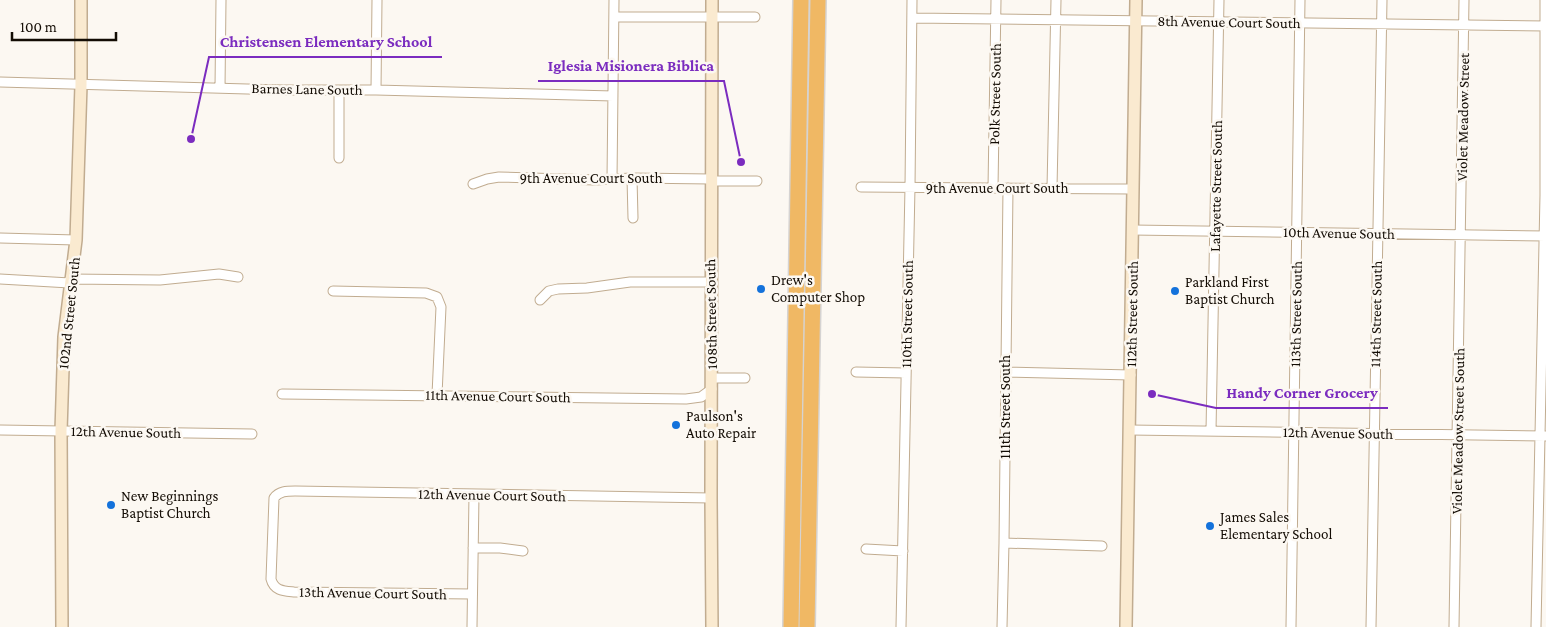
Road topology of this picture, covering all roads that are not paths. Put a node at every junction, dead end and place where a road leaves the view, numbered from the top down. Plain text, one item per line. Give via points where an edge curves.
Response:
1 (81, 0) edge
2 (220, 0) edge
3 (378, 0) edge
4 (614, 0) edge
5 (712, 0) edge
6 (801, 0) edge
7 (818, 0) edge
8 (912, 0) edge
9 (996, 0) edge
10 (1056, 0) edge
11 (1136, 0) edge
12 (1219, 0) edge
13 (1300, 0) edge
14 (1382, 0) edge
15 (1464, 0) edge
16 (1546, 0) edge
17 (614, 17) junction
18 (711, 17) junction
19 (755, 17) dead end
20 (912, 18) junction
21 (996, 19) junction
22 (1056, 20) junction
23 (1136, 21) junction
24 (1218, 22) junction
25 (1299, 23) junction
26 (1381, 24) junction
27 (1464, 26) junction
28 (1546, 26) edge
29 (0, 82) edge
30 (81, 84) junction
31 (220, 88) junction
32 (339, 90) junction
33 (376, 90) junction
34 (613, 96) junction
35 (339, 158) dead end
36 (632, 178) junction
37 (612, 179) junction
38 (711, 180) junction
39 (757, 181) dead end
40 (473, 184) dead end
41 (861, 187) dead end
42 (910, 187) junction
43 (993, 188) junction
44 (1008, 188) junction
45 (1052, 188) junction
46 (1132, 189) junction
47 (633, 218) dead end
48 (1132, 230) junction
49 (1215, 231) junction
50 (1297, 232) junction
51 (1378, 234) junction
52 (1461, 235) junction
53 (1545, 236) edge
54 (0, 238) edge
55 (76, 240) junction
56 (238, 277) dead end
57 (0, 279) edge
58 (70, 281) junction
59 (711, 282) junction
60 (333, 291) dead end
61 (540, 300) dead end
62 (856, 372) dead end
63 (1006, 372) junction
64 (906, 373) junction
65 (1131, 375) junction
66 (745, 378) dead end
67 (712, 383) junction
68 (282, 394) dead end
69 (438, 395) junction
70 (0, 430) edge
71 (1130, 430) junction
72 (61, 431) junction
73 (1211, 431) junction
74 (1293, 432) junction
75 (252, 434) dead end
76 (1374, 434) junction
77 (1458, 435) junction
78 (1543, 436) edge
79 (474, 495) junction
80 (711, 498) junction
81 (1004, 543) junction
82 (1102, 546) dead end
83 (473, 548) junction
84 (866, 549) dead end
85 (523, 551) dead end
86 (903, 551) junction
87 (274, 587) joint
88 (472, 594) junction
89 (62, 627) edge
90 (472, 627) edge
91 (712, 627) edge
92 (791, 627) edge
93 (807, 627) edge
94 (901, 627) edge
95 (1002, 627) edge
96 (1126, 627) edge
97 (1291, 627) edge
98 (1371, 627) edge
99 (1454, 627) edge
100 (1536, 627) edge

1 - 30 street, 102nd Street South
2 - 31 street
3 - 33 street
4 - 17 street
5 - 18 street, 108th Street South
6 - 92 highway
7 - 93 highway
8 - 20 street, 110th Street South
9 - 21 street, Polk Street South
10 - 22 street
11 - 23 street, 112th Street South
12 - 24 street, Lafayette Street South
13 - 25 street, 113th Street South
14 - 26 street, 114th Street South
15 - 27 street, Violet Meadow Street
16 - 28 street
17 - 18 street
17 - 34 street
18 - 19 street
18 - 38 street, 108th Street South
20 - 21 street, 8th Avenue Court South
20 - 42 street, 110th Street South
21 - 22 street, 8th Avenue Court South
21 - 43 street, Polk Street South
22 - 23 street, 8th Avenue Court South
22 - 45 street
23 - 24 street, 8th Avenue Court South
23 - 46 street, 112th Street South
24 - 25 street, 8th Avenue Court South
24 - 49 street, Lafayette Street South
25 - 26 street, 8th Avenue Court South
25 - 50 street, 113th Street South
26 - 27 street, 8th Avenue Court South
26 - 51 street, 114th Street South
27 - 28 street, 8th Avenue Court South
27 - 52 street, Violet Meadow Street
28 - 53 street
29 - 30 street, Barnes Lane South
30 - 31 street, Barnes Lane South
30 - 55 street, 102nd Street South
31 - 32 street, Barnes Lane South
32 - 33 street, Barnes Lane South
32 - 35 street
33 - 34 street, Barnes Lane South
34 - 37 street
36 - 37 street, 9th Avenue Court South
36 - 38 street, 9th Avenue Court South
36 - 47 street
37 - 40 street, 9th Avenue Court South via 487,178
38 - 39 street, 9th Avenue Court South
38 - 59 street, 108th Street South
41 - 42 street, 9th Avenue Court South
42 - 43 street, 9th Avenue Court South
42 - 64 street, 110th Street South
43 - 44 street, 9th Avenue Court South
44 - 45 street, 9th Avenue Court South
44 - 63 street, 111th Street South
45 - 46 street, 9th Avenue Court South
46 - 48 street, 112th Street South
48 - 49 street, 10th Avenue South
48 - 65 street, 112th Street South
49 - 50 street, 10th Avenue South
49 - 73 street, Lafayette Street South
50 - 51 street, 10th Avenue South
50 - 74 street, 113th Street South
51 - 52 street, 10th Avenue South
51 - 76 street, 114th Street South
52 - 53 street, 10th Avenue South
52 - 77 street, Violet Meadow Street South
53 - 78 street
54 - 55 street
55 - 58 street, 102nd Street South
56 - 58 street via 219,274 160,280
57 - 58 street
58 - 72 street, 102nd Street South via 64,337
59 - 61 street via 630,282 558,289 549,291
59 - 67 street, 108th Street South
60 - 69 street via 426,293 437,297 441,308
62 - 64 street
63 - 65 street
63 - 81 street, 111th Street South
64 - 86 street, 110th Street South
65 - 71 street, 112th Street South
66 - 67 street
67 - 69 street, 11th Avenue Court South via 701,397 686,399
67 - 80 street, 108th Street South
68 - 69 street, 11th Avenue Court South
70 - 72 street, 12th Avenue South
71 - 73 street, 12th Avenue South
71 - 96 street, 112th Street South
72 - 75 street, 12th Avenue South
72 - 89 street, 102nd Street South
73 - 74 street, 12th Avenue South
74 - 76 street, 12th Avenue South
74 - 97 street, 113th Street South
76 - 77 street, 12th Avenue South
76 - 98 street, 114th Street South
77 - 78 street, 12th Avenue South
77 - 99 street, Violet Meadow Street South
78 - 100 street
79 - 80 street, 12th Avenue Court South
79 - 83 street
79 - 87 street, 12th Avenue Court South via 282,492 276,496 272,506 271,576
80 - 91 street, 108th Street South
81 - 82 street
81 - 95 street, 111th Street South
83 - 85 street
83 - 88 street
84 - 86 street
86 - 94 street, 110th Street South
87 - 88 street, 13th Avenue Court South via 294,592
88 - 90 street

